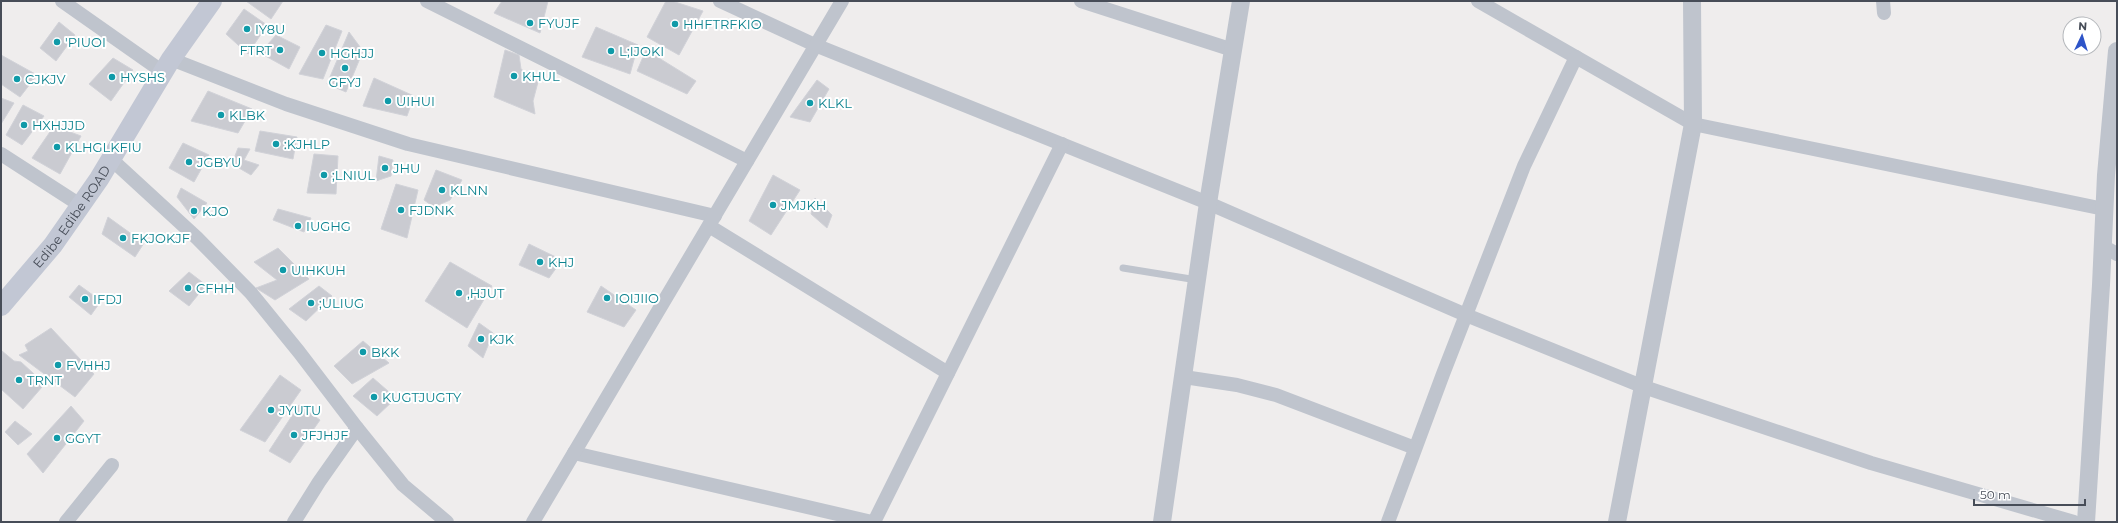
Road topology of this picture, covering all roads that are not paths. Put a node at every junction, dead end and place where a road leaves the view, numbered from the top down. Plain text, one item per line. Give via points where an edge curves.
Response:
1 (62, 1) edge
2 (212, 1) edge
3 (427, 1) edge
4 (720, 1) edge
5 (842, 1) edge
6 (1081, 1) edge
7 (1241, 1) edge
8 (1478, 1) edge
9 (1692, 1) edge
10 (815, 45) junction
11 (1233, 50) junction
12 (2117, 51) edge
13 (1576, 57) junction
14 (167, 66) junction
15 (1693, 124) junction
16 (1062, 144) junction
17 (1, 154) edge
18 (111, 160) junction
19 (747, 161) junction
20 (1208, 203) junction
21 (80, 205) junction
22 (2104, 209) junction
23 (712, 221) junction
24 (2110, 250) edge
25 (1123, 268) dead end
26 (1197, 280) junction
27 (1, 306) edge
28 (1466, 315) junction
29 (948, 373) junction
30 (1184, 377) junction
31 (1644, 387) junction
32 (357, 428) junction
33 (1415, 448) junction
34 (574, 453) junction
35 (112, 465) dead end
36 (66, 522) edge
37 (294, 522) edge
38 (447, 522) edge
39 (533, 522) edge
40 (873, 522) edge
41 (1162, 522) edge
42 (1388, 522) edge
43 (1617, 522) edge
44 (2074, 522) edge
45 (2086, 522) edge

1 - 14 street
2 - 14 main road, Edibe Edibe ROAD
3 - 19 street
4 - 10 street
5 - 10 street
6 - 11 street
7 - 11 street
8 - 13 street
9 - 15 street
10 - 16 street
10 - 19 street
11 - 20 street
12 - 22 street
13 - 15 street
13 - 28 street via 1524,166
14 - 18 main road, Edibe Edibe ROAD
14 - 23 street via 408,144
15 - 22 street
15 - 31 street
16 - 20 street
16 - 29 street
17 - 21 street
18 - 21 main road, Edibe Edibe ROAD
18 - 32 street via 197,238 251,293
19 - 23 street
20 - 26 street
20 - 28 street
21 - 27 main road, Edibe Edibe ROAD via 53,245
22 - 24 street
23 - 29 street
23 - 34 street
24 - 45 street
25 - 26 lane
26 - 30 street
28 - 31 street
28 - 33 street
29 - 40 street
30 - 33 street via 1276,395
30 - 41 street
31 - 43 street
31 - 44 street via 1871,463
32 - 37 street
32 - 38 street via 403,485
33 - 42 street
34 - 39 street
34 - 40 street
35 - 36 street

